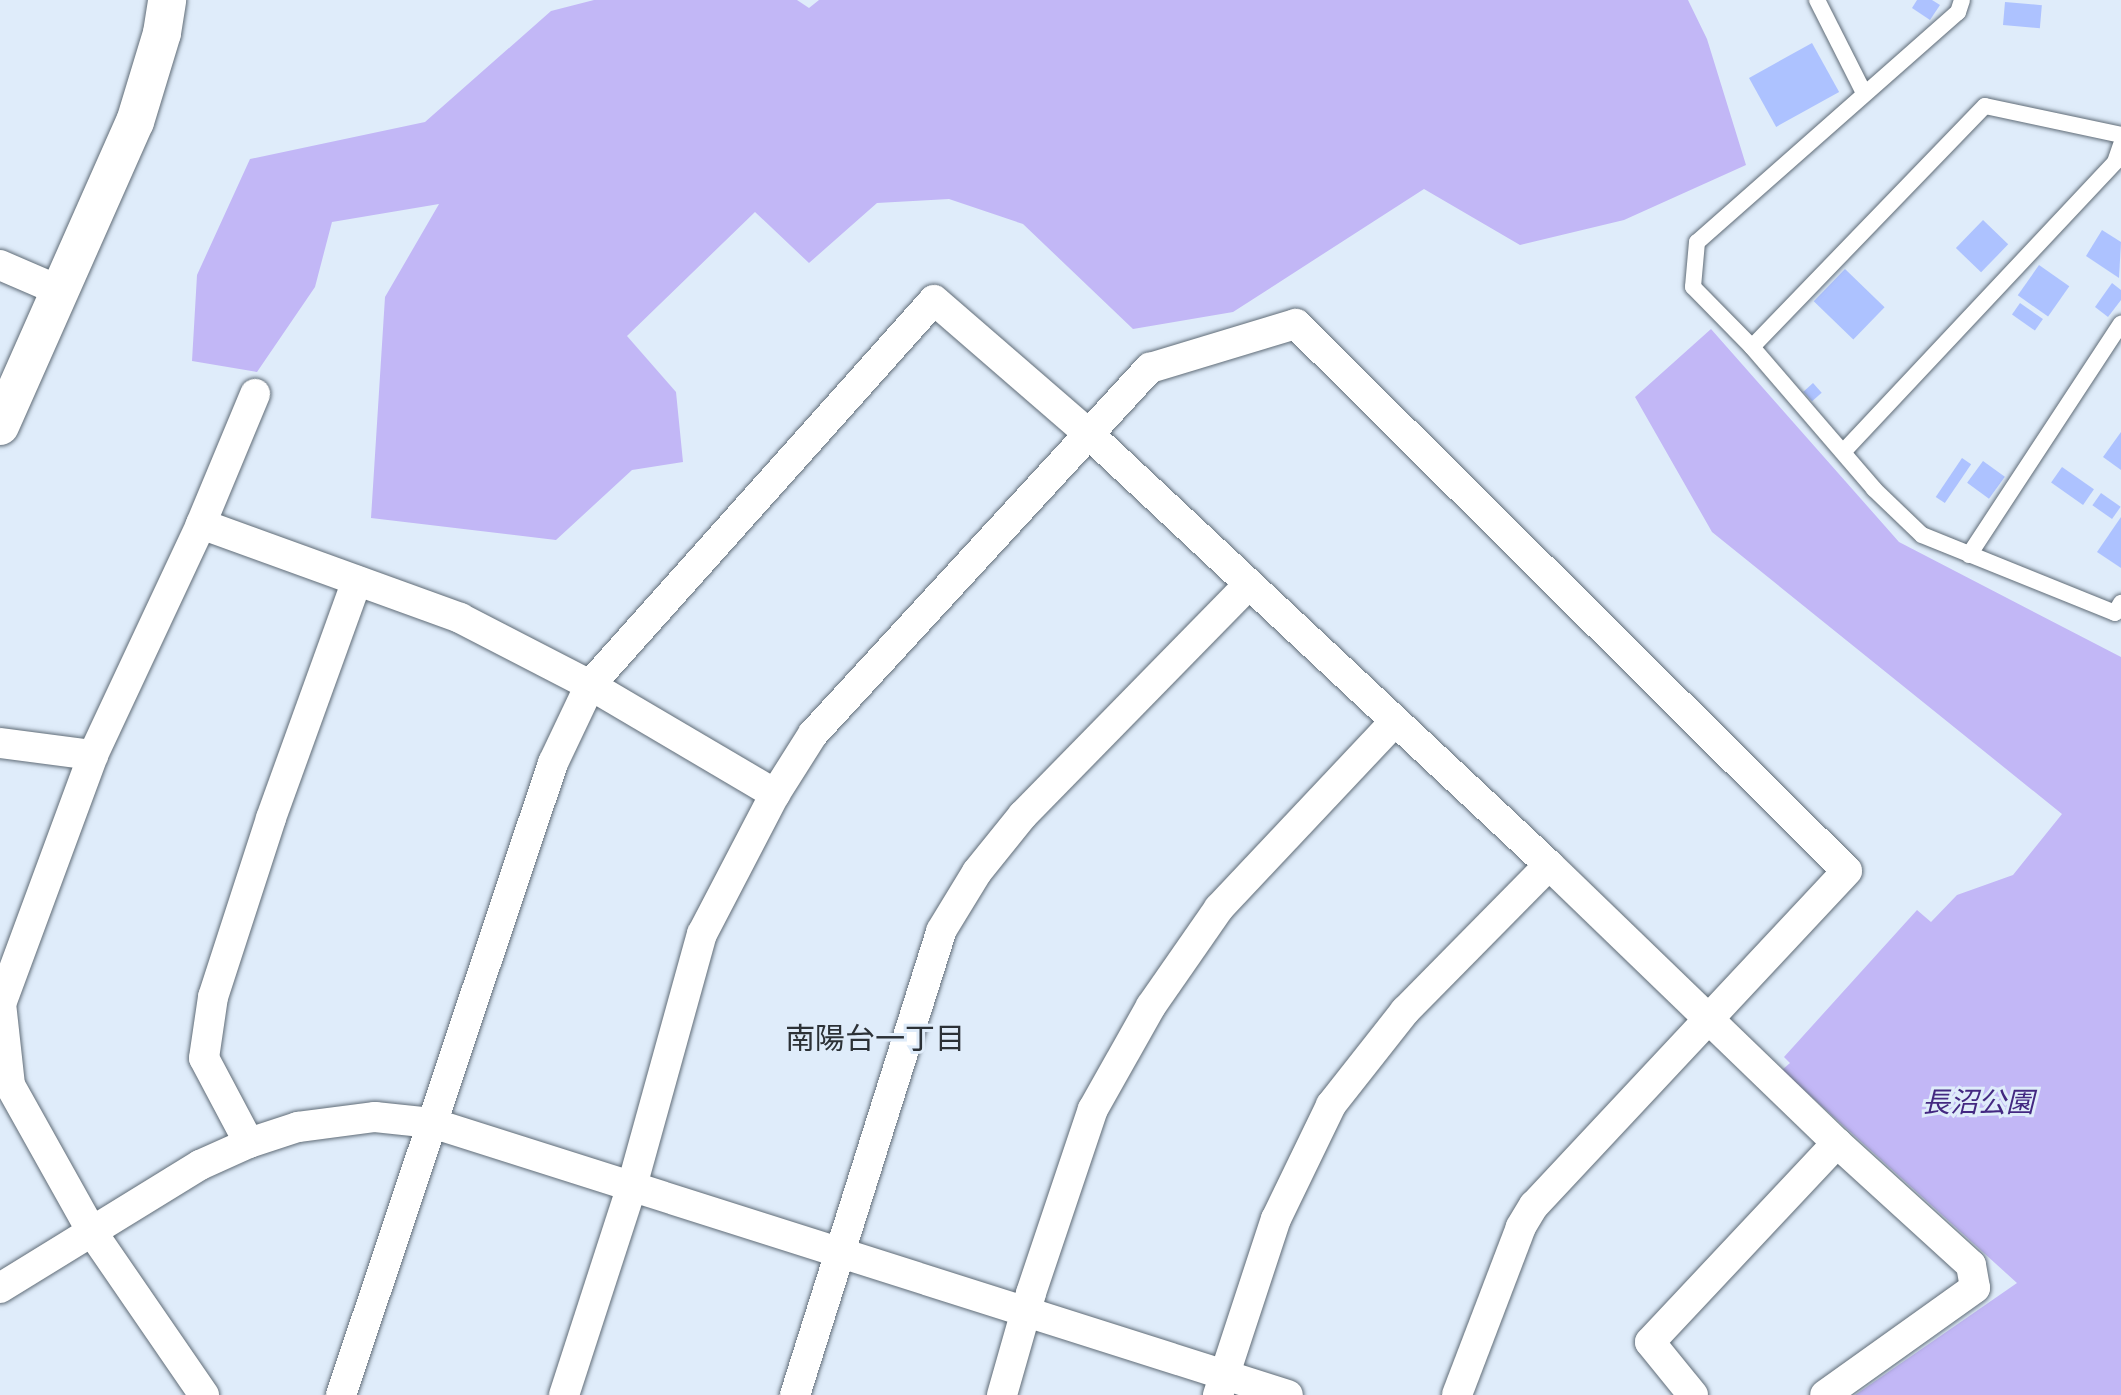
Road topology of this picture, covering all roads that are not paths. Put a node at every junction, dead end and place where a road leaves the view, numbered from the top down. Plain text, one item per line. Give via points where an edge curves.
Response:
1 (167, 0) edge
2 (1817, 0) edge
3 (1962, 0) edge
4 (1864, 93) junction
5 (2121, 135) edge
6 (2121, 145) edge
7 (0, 265) edge
8 (60, 291) junction
9 (2121, 324) edge
10 (1752, 347) junction
11 (255, 394) dead end
12 (0, 426) edge
13 (1090, 435) junction
14 (1844, 451) junction
15 (201, 524) junction
16 (1969, 555) junction
17 (357, 581) junction
18 (1249, 584) junction
19 (2121, 603) edge
20 (590, 685) junction
21 (1394, 722) junction
22 (0, 743) edge
23 (93, 755) junction
24 (775, 794) junction
25 (1549, 865) junction
26 (1709, 1019) junction
27 (432, 1123) junction
28 (249, 1143) junction
29 (1837, 1143) junction
30 (632, 1186) junction
31 (92, 1232) junction
32 (841, 1251) junction
33 (0, 1288) edge
34 (1026, 1310) junction
35 (1222, 1384) edge
36 (204, 1395) edge
37 (341, 1395) edge
38 (564, 1395) edge
39 (795, 1395) edge
40 (1002, 1395) edge
41 (1288, 1395) edge
42 (1457, 1395) edge
43 (1693, 1395) edge
44 (1825, 1395) edge

1 - 8 street via 135,122
2 - 4 lane
3 - 4 lane via 1958,12
4 - 10 lane via 1697,242 1693,287
5 - 10 lane via 1985,106
6 - 14 lane via 2115,162
7 - 8 street
8 - 12 street
9 - 16 lane
10 - 14 lane
11 - 15 street
13 - 18 street
13 - 20 street via 934,300
13 - 24 street via 813,734
13 - 26 street via 1150,368 1296,324 1847,871
14 - 16 lane via 1922,535
15 - 17 street
15 - 23 street
16 - 19 lane via 2115,613
17 - 20 street via 460,618
17 - 28 street via 213,997 204,1058
18 - 21 street
18 - 32 street via 1023,815 977,872 941,931
20 - 24 street
20 - 27 street via 553,763
21 - 25 street
21 - 34 street via 1219,908 1151,1006 1093,1109
22 - 23 street
23 - 31 street via 1,1004 10,1085
24 - 30 street via 702,934
25 - 26 street
25 - 35 street via 1405,1011 1331,1105 1276,1219
26 - 29 street
26 - 42 street via 1534,1205
27 - 28 street via 375,1117 298,1127
27 - 30 street
27 - 37 street
28 - 31 street via 200,1165
29 - 43 street via 1650,1342
29 - 44 street via 1971,1265 1975,1288
30 - 32 street
30 - 38 street
31 - 33 street
31 - 36 street
32 - 34 street
32 - 39 street
34 - 35 street
34 - 40 street
35 - 41 street

